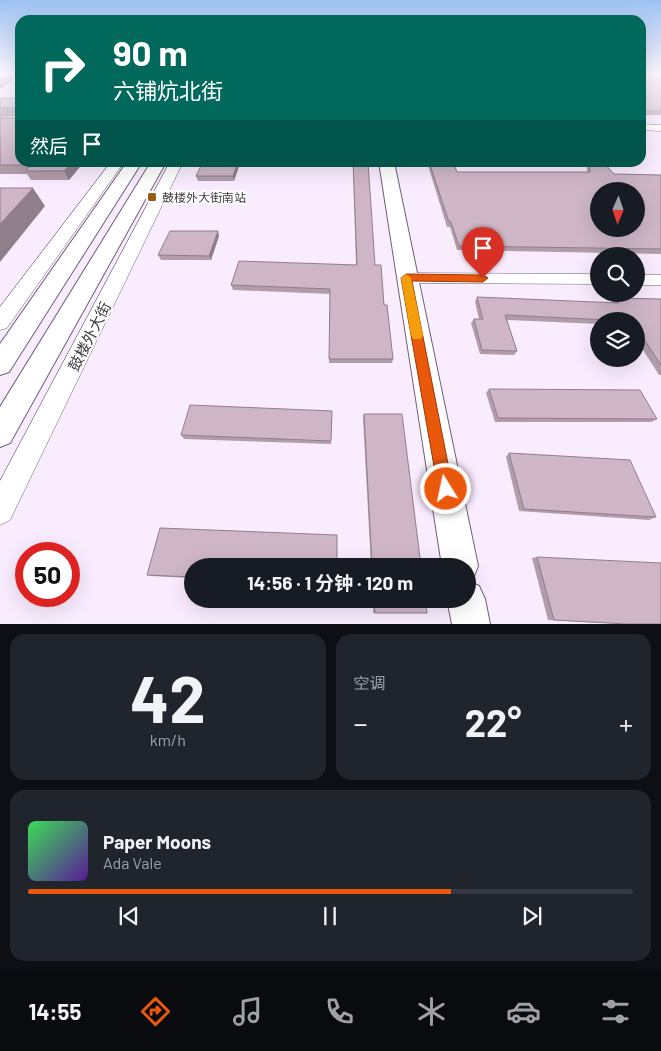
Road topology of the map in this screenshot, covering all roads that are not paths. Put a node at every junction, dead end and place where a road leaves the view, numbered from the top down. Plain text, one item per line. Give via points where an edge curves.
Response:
1 (646, 127) edge
2 (661, 128) edge
3 (114, 167) edge
4 (132, 167) edge
5 (156, 167) edge
6 (175, 167) edge
7 (387, 167) edge
8 (406, 278) junction
9 (590, 279) edge
10 (645, 280) edge
11 (661, 280) edge
12 (0, 322) edge
13 (0, 364) edge
14 (0, 433) edge
15 (0, 510) edge
16 (458, 558) edge
17 (467, 608) edge
18 (470, 624) edge

1 - 2 street
3 - 12 street
4 - 13 main road
5 - 14 main road, 鼓楼外大街
6 - 15 street, 鼓楼外大街
7 - 8 main road
8 - 9 street
8 - 16 main road
10 - 11 street
17 - 18 main road

